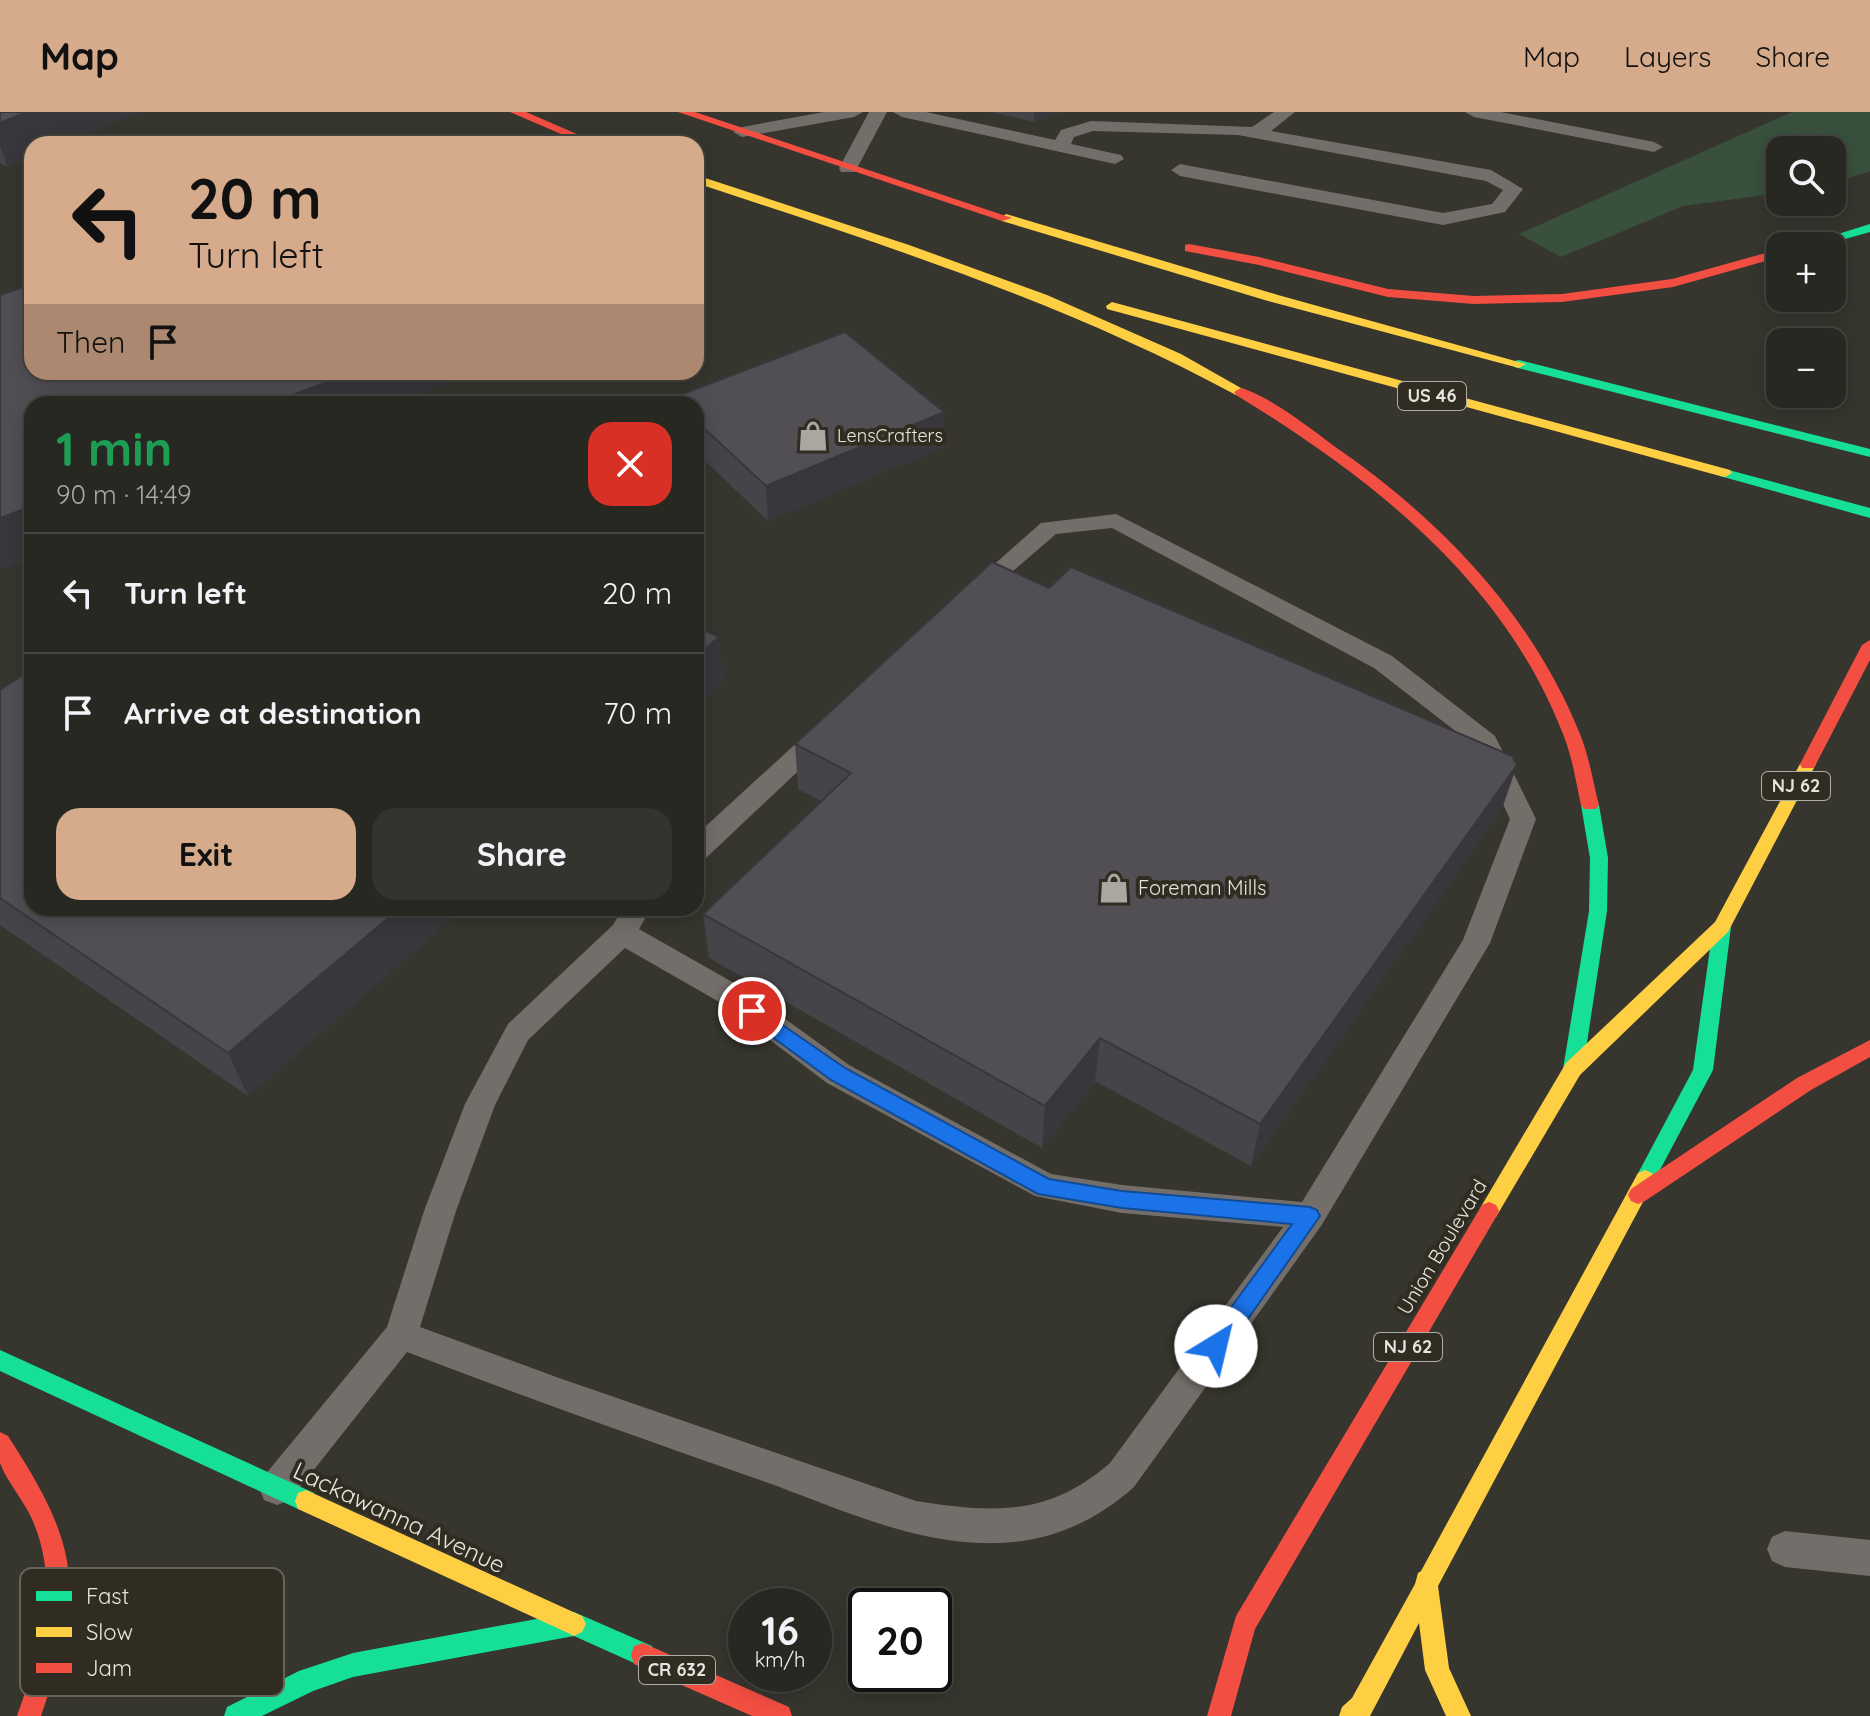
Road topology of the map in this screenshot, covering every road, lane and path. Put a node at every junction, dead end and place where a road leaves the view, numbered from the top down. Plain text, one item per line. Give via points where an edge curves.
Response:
1 (516, 112) edge
2 (684, 112) edge
3 (854, 112) edge
4 (878, 112) edge
5 (902, 112) edge
6 (1286, 112) edge
7 (1474, 112) edge
8 (742, 132) junction
9 (1256, 133) junction
10 (574, 136) edge
11 (1061, 147) junction
12 (1654, 147) dead end
13 (1115, 159) dead end
14 (848, 168) junction
15 (1180, 170) dead end
16 (704, 182) edge
17 (978, 209) junction
18 (1870, 228) edge
19 (1846, 235) edge
20 (1766, 257) edge
21 (993, 280) junction
22 (1870, 453) edge
23 (1870, 513) edge
24 (963, 603) edge
25 (1870, 645) edge
26 (835, 722) edge
27 (704, 844) edge
28 (630, 920) edge
29 (1722, 927) junction
30 (1870, 1048) edge
31 (1573, 1069) junction
32 (1638, 1195) junction
33 (1310, 1216) junction
34 (401, 1335) junction
35 (0, 1360) edge
36 (0, 1443) edge
37 (277, 1488) junction
38 (1785, 1549) dead end
39 (1870, 1558) edge
40 (60, 1568) edge
41 (1426, 1581) junction
42 (574, 1624) junction
43 (284, 1692) edge
44 (36, 1696) edge
45 (276, 1696) edge
46 (29, 1716) edge
47 (236, 1716) edge
48 (780, 1716) edge
49 (1219, 1716) edge
50 (1351, 1716) edge
51 (1459, 1716) edge

1 - 10 main road
2 - 8 main road, US 46
3 - 8 lane
4 - 14 lane
5 - 11 lane
6 - 9 lane
7 - 12 lane
8 - 14 main road, US 46
9 - 11 lane via 1091,126 1067,134
9 - 15 lane via 1491,176 1514,189 1498,208 1443,219
11 - 13 lane
14 - 17 main road, US 46
16 - 21 main road, US 46
17 - 20 main road via 1259,261 1388,293 1474,300 1562,298 1673,283
17 - 22 main road, US 46 via 1506,362
18 - 19 main road
21 - 23 main road, US 46 via 1140,312
21 - 31 main road via 1125,333 1239,390 1324,443 1401,501 1498,600 1533,650 1567,718 1587,782 1599,857 1598,905
24 - 33 lane via 1049,528 1116,521 1383,662 1486,742 1523,819 1476,943
25 - 29 main road, Union Boulevard / NJ 62
26 - 27 lane
28 - 33 lane via 838,1074 1046,1187
28 - 34 lane via 518,1032 480,1104
29 - 31 main road, Union Boulevard / NJ 62
29 - 32 main road, Union Boulevard / NJ 62 via 1703,1070
30 - 32 main road via 1804,1084
31 - 49 main road, Union Boulevard / NJ 62 via 1244,1624
32 - 41 main road, Union Boulevard / NJ 62
33 - 34 lane via 1111,1486 1067,1514 1017,1525 971,1527 916,1518
34 - 37 lane
35 - 37 main road, Lackawanna Avenue / CR 632
36 - 40 main road via 30,1485
37 - 42 main road, Lackawanna Avenue / CR 632
38 - 39 lane
41 - 50 main road, Union Boulevard / NJ 62 via 1361,1707
41 - 51 main road via 1437,1670
42 - 43 main road via 353,1665
42 - 48 main road, Lackawanna Avenue / CR 632
44 - 46 main road
45 - 47 main road

